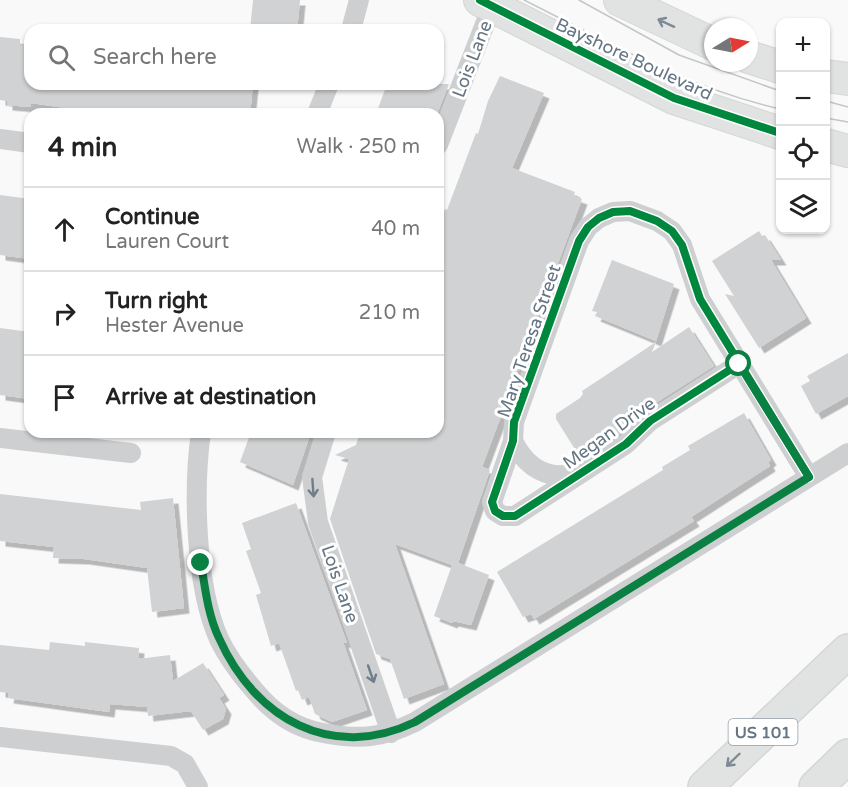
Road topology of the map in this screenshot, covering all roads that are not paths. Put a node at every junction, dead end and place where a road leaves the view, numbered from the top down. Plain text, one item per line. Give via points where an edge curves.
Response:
1 (359, 0) edge
2 (620, 0) edge
3 (486, 3) edge
4 (353, 24) edge
5 (704, 40) edge
6 (758, 60) edge
7 (776, 66) edge
8 (830, 77) edge
9 (848, 79) edge
10 (327, 90) edge
11 (319, 108) edge
12 (444, 127) edge
13 (776, 132) edge
14 (0, 139) edge
15 (24, 142) edge
16 (830, 146) edge
17 (848, 151) edge
18 (739, 364) junction
19 (0, 438) edge
20 (200, 438) edge
21 (324, 438) edge
22 (513, 441) junction
23 (131, 453) dead end
24 (848, 453) edge
25 (586, 470) junction
26 (809, 477) junction
27 (495, 511) joint
28 (848, 651) edge
29 (391, 733) junction
30 (0, 736) edge
31 (848, 756) edge
32 (198, 787) edge
33 (705, 787) edge
34 (816, 787) edge

1 - 4 street
5 -> 2 main road
3 - 12 street, Lois Lane
3 - 13 main road, Bayshore Boulevard via 674,98
6 - 7 main road
8 - 9 main road
10 - 11 street
14 - 15 street
16 - 17 main road
18 - 22 street, Mary Teresa Street via 700,299 682,245 672,231 630,211 613,212 588,227 579,241 514,422
18 - 25 street, Megan Drive via 650,421 626,444
18 - 26 street
19 - 23 street
20 - 29 street via 197,512 208,604 219,638 239,673 287,721 338,736 367,738
21 -> 29 street, Lois Lane via 312,477 318,522
22 - 25 street via 521,457 536,470 554,476
22 - 27 street, Mary Teresa Street via 492,502
24 - 26 street
25 - 27 street, Megan Drive via 515,516
26 - 29 street via 425,716
28 -> 33 highway, US 101
30 - 32 street via 171,756 191,771
31 - 34 highway

